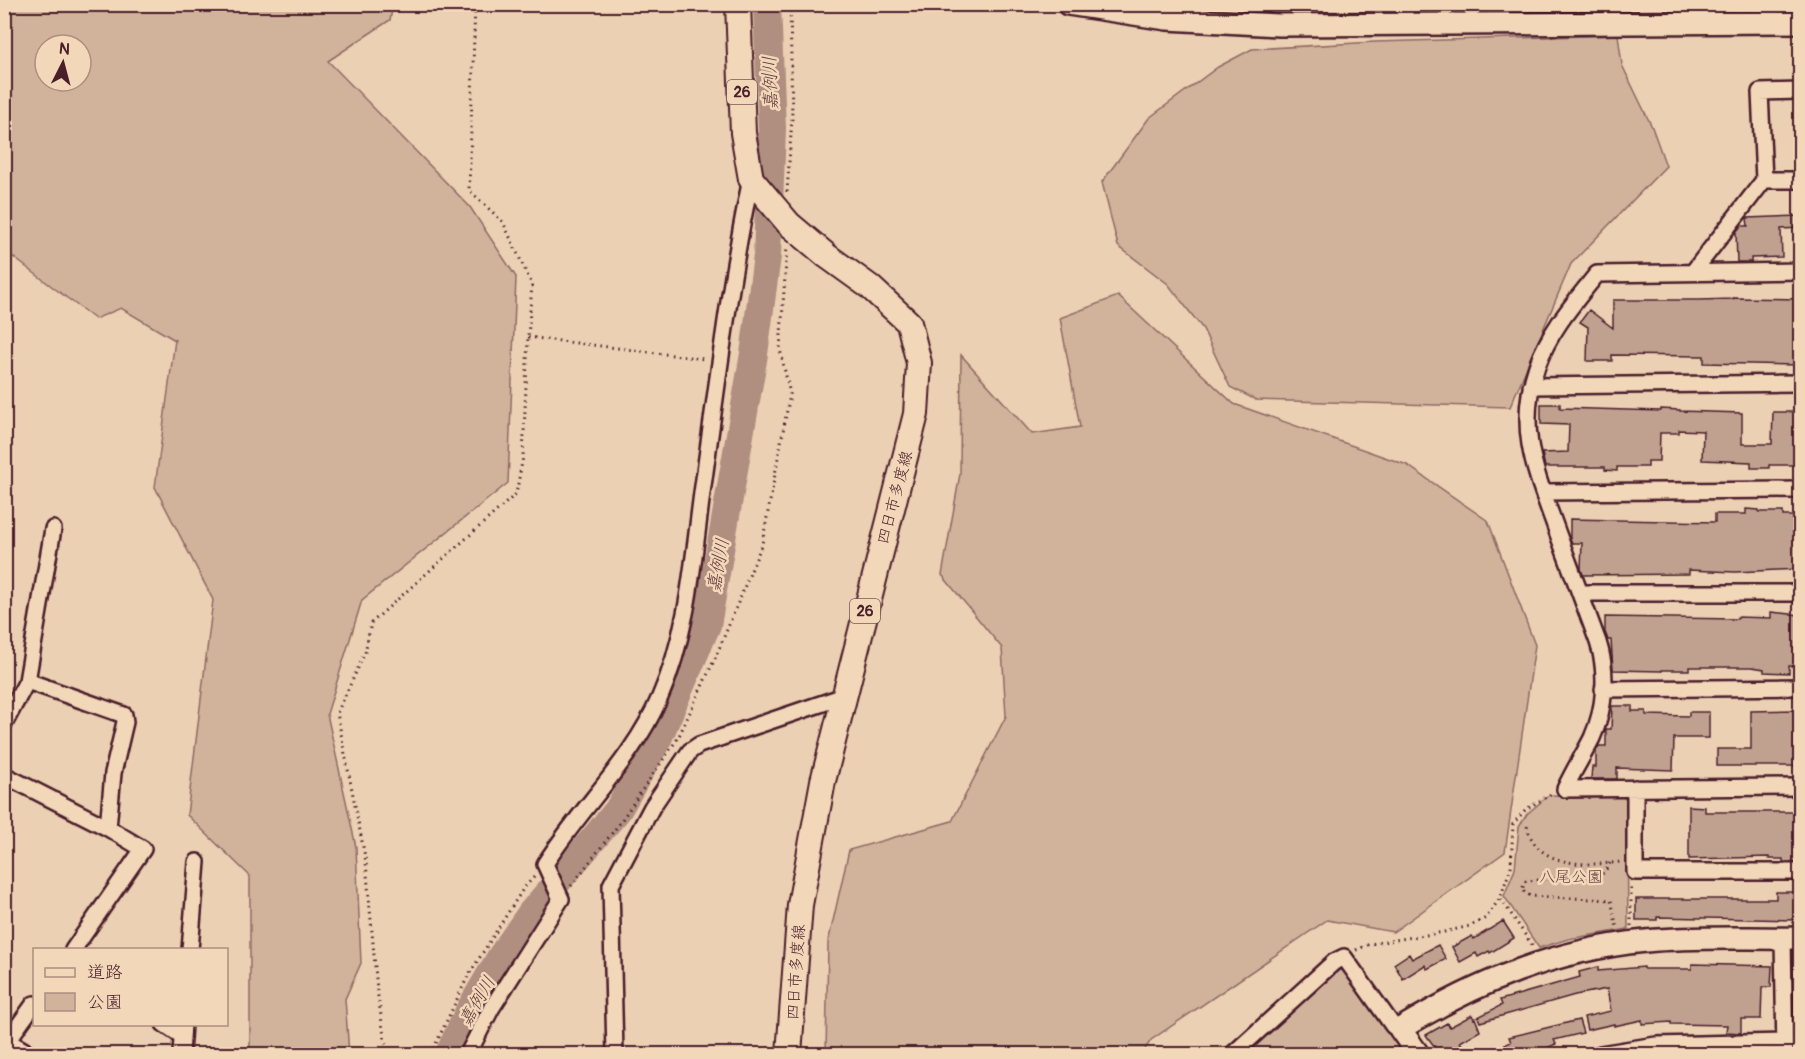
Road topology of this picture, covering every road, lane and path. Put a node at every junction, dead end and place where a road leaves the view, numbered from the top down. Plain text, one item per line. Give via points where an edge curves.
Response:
1 (475, 4) edge
2 (738, 4) edge
3 (790, 4) edge
4 (1068, 4) edge
5 (1770, 13) edge
6 (1405, 14) edge
7 (1800, 22) edge
8 (1800, 92) edge
9 (789, 162) dead end
10 (751, 179) junction
11 (1764, 180) junction
12 (1800, 180) edge
13 (789, 224) junction
14 (1800, 271) edge
15 (1693, 272) junction
16 (528, 337) junction
17 (721, 361) junction
18 (1800, 383) edge
19 (1531, 386) junction
20 (1800, 490) edge
21 (1543, 492) junction
22 (53, 529) dead end
23 (1580, 593) junction
24 (1800, 593) edge
25 (27, 681) junction
26 (1800, 687) edge
27 (1603, 689) junction
28 (844, 696) junction
29 (4, 724) edge
30 (4, 775) edge
31 (1800, 787) edge
32 (1635, 788) junction
33 (1565, 789) junction
34 (1527, 826) dead end
35 (108, 828) junction
36 (197, 862) dead end
37 (1610, 863) junction
38 (545, 864) junction
39 (1635, 866) junction
40 (1800, 872) edge
41 (1500, 898) junction
42 (561, 899) junction
43 (1792, 938) edge
44 (1626, 939) junction
45 (74, 948) edge
46 (190, 948) edge
47 (1344, 957) junction
48 (1542, 962) junction
49 (33, 1005) edge
50 (1400, 1029) junction
51 (183, 1030) edge
52 (6, 1042) edge
53 (1785, 1048) edge
54 (30, 1054) edge
55 (181, 1054) edge
56 (393, 1054) edge
57 (431, 1054) edge
58 (468, 1054) edge
59 (615, 1054) edge
60 (789, 1054) edge
61 (1233, 1054) edge
62 (1418, 1054) edge
63 (1600, 1054) edge

1 - 16 path via 469,190 503,222 532,285
2 - 10 main road, 26 via 743,133
3 - 9 path
4 - 6 main road via 1167,19 1279,25
5 - 6 main road
5 - 7 main road
8 - 11 street via 1760,92
10 - 13 main road, 四日市多度線 / 26
10 - 17 street
11 - 12 street
11 - 15 street
13 - 28 main road, 四日市多度線 / 26 via 909,323 919,363 916,414
13 - 42 path via 780,349 790,394 762,544 678,738
14 - 15 street
15 - 19 street via 1597,274 1556,327
16 - 17 path
16 - 56 path via 524,457 516,494 371,623 365,653 337,713 366,862 385,1042
17 - 38 street via 692,569 670,673 628,755
18 - 19 street
19 - 21 street via 1529,435 1534,471
20 - 21 street
21 - 23 street
22 - 25 street
23 - 24 street
23 - 27 street via 1601,652
25 - 29 street
25 - 35 street via 124,714
26 - 27 street
27 - 33 street via 1592,738
28 - 59 street via 699,745 690,751 652,807 611,885
28 - 60 main road, 四日市多度線 / 26 via 823,781 800,905
30 - 35 street
31 - 32 street
32 - 33 street
32 - 39 street
33 - 41 path via 1525,810 1513,824 1511,867
34 - 37 path via 1536,846 1548,856 1579,863
35 - 45 street via 143,849
36 - 46 street
37 - 39 path
37 - 44 path via 1604,873 1594,876 1526,881 1522,889 1531,896 1611,900
38 - 42 street
38 - 57 path via 523,889 468,976
39 - 40 street
39 - 44 path
41 - 47 path via 1486,918 1470,926 1370,944
41 - 48 path
42 - 58 street via 491,1009
43 - 44 main road
43 - 53 street
44 - 48 main road
47 - 50 street via 1393,1026
47 - 61 street
48 - 50 main road via 1474,988
49 - 52 street
50 - 62 main road
51 - 55 street
52 - 54 street
53 - 63 street via 1656,1045

